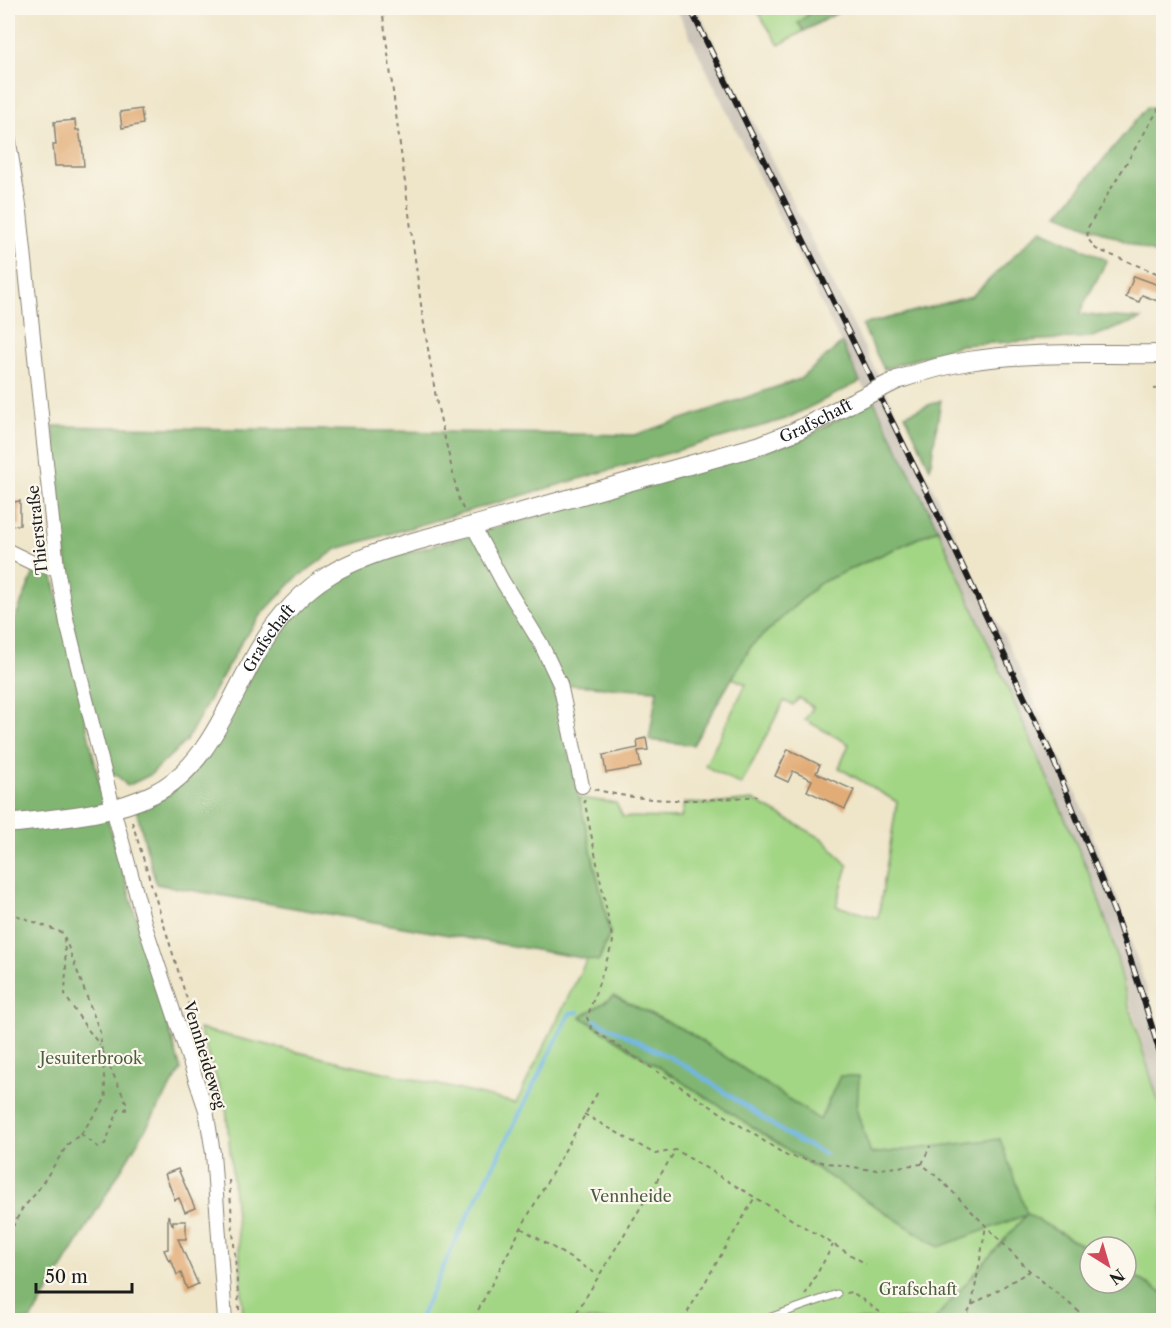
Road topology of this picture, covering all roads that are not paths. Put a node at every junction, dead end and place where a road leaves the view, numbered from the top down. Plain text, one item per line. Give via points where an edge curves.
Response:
1 (8, 136) edge
2 (1164, 354) edge
3 (473, 526) junction
4 (8, 551) edge
5 (57, 568) junction
6 (582, 786) road end
7 (113, 808) junction
8 (8, 824) edge
9 (837, 1294) road end
10 (225, 1320) edge
11 (763, 1320) edge

1 - 5 street, Thierstraße via 20,212
2 - 3 street, Grafschaft, bridge via 1017,356 931,369 897,380 758,446
3 - 6 street via 542,644 560,684
3 - 7 street, Grafschaft via 355,561 308,590 261,645 188,769 153,794
4 - 5 street via 37,565
5 - 7 street, Thierstraße
7 - 8 street, Grafschaft
7 - 10 street, Vennheideweg via 146,928 206,1110 213,1154
9 - 11 lane

